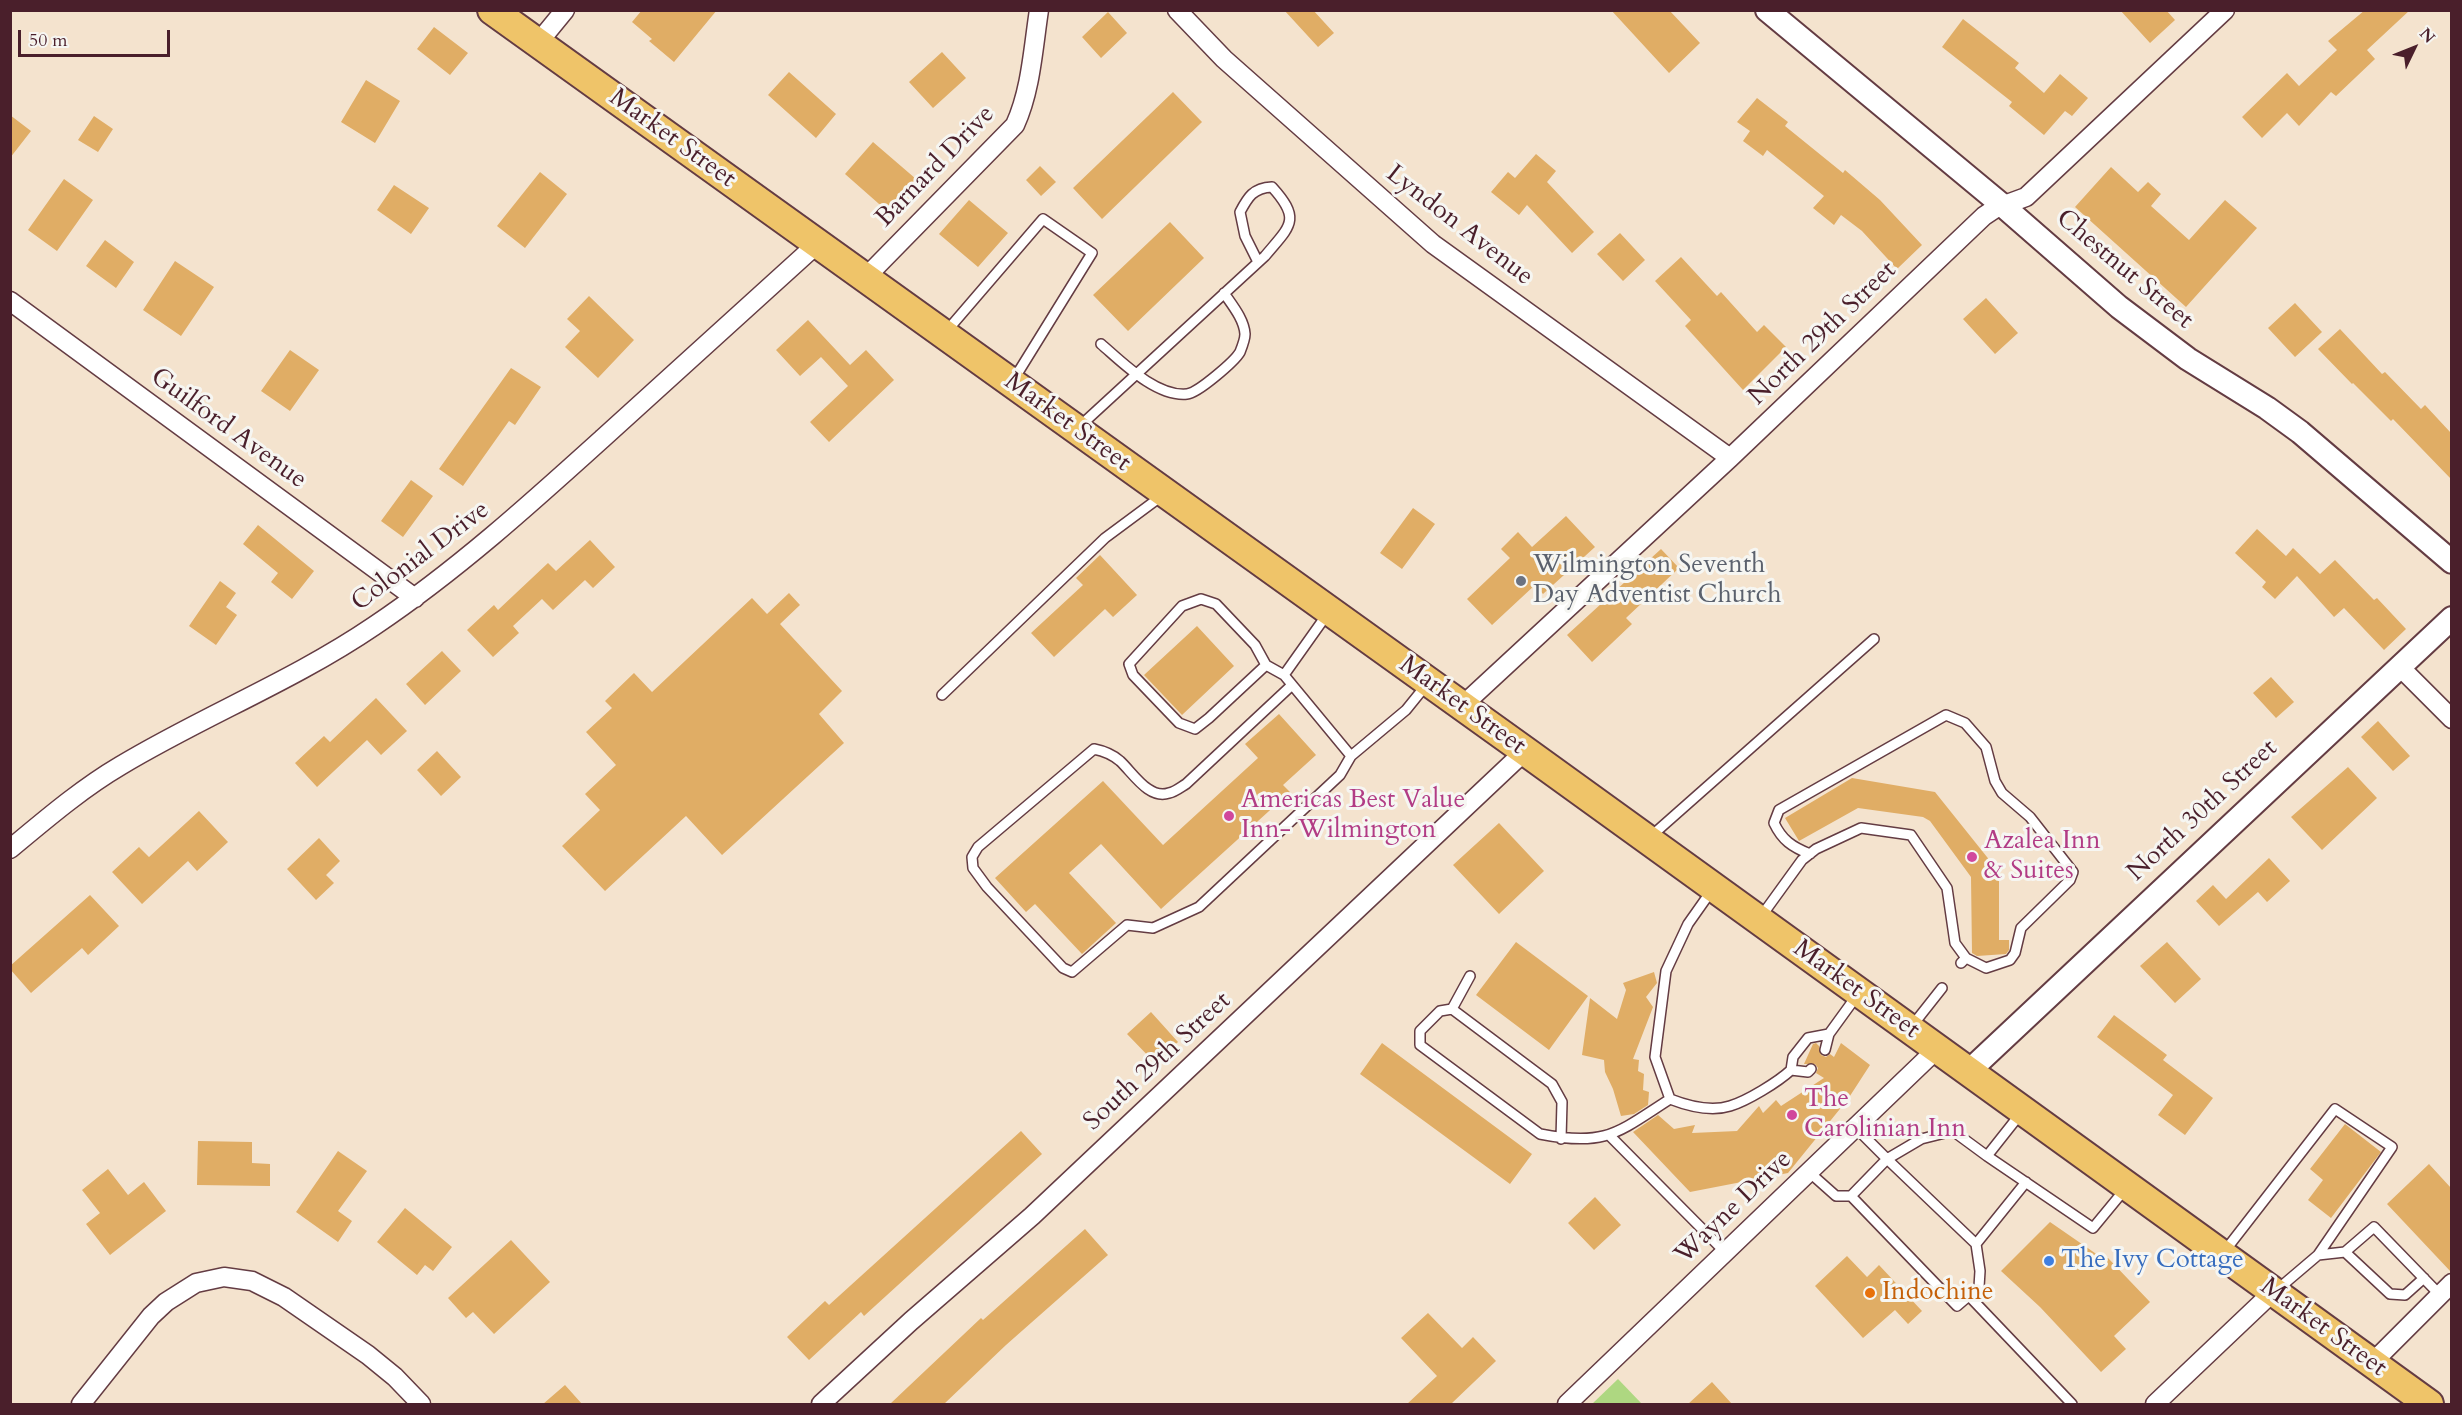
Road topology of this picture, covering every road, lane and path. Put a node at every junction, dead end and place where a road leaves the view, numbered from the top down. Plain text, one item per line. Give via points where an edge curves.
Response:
1 (492, 10) edge
2 (565, 10) edge
3 (1039, 10) edge
4 (1177, 10) edge
5 (1767, 10) edge
6 (2225, 10) edge
7 (538, 43) junction
8 (2002, 205) junction
9 (818, 244) junction
10 (1258, 262) junction
11 (865, 278) junction
12 (1224, 294) junction
13 (10, 302) edge
14 (944, 334) junction
15 (1101, 344) dead end
16 (1136, 374) junction
17 (1012, 384) junction
18 (1076, 429) junction
19 (1730, 458) junction
20 (1165, 494) junction
21 (2451, 562) edge
22 (415, 597) junction
23 (1330, 611) junction
24 (2451, 618) edge
25 (1874, 639) dead end
26 (1266, 665) junction
27 (2400, 667) junction
28 (1284, 675) junction
29 (1428, 682) junction
30 (1293, 685) junction
31 (942, 695) dead end
32 (1462, 706) junction
33 (2451, 719) edge
34 (1525, 751) junction
35 (1351, 756) junction
36 (1647, 840) junction
37 (10, 849) edge
38 (1810, 854) junction
39 (1714, 888) junction
40 (1758, 920) junction
41 (1470, 976) dead end
42 (1942, 988) dead end
43 (1859, 992) junction
44 (1452, 1009) junction
45 (1910, 1029) junction
46 (1828, 1034) junction
47 (1937, 1049) junction
48 (1825, 1050) dead end
49 (1811, 1069) dead end
50 (1791, 1071) junction
51 (1968, 1072) junction
52 (1670, 1099) junction
53 (2023, 1111) junction
54 (1856, 1126) junction
55 (1610, 1136) junction
56 (1561, 1138) junction
57 (1987, 1156) junction
58 (1887, 1159) junction
59 (1809, 1172) junction
60 (2026, 1182) junction
61 (2127, 1187) junction
62 (1851, 1196) junction
63 (1976, 1244) junction
64 (1725, 1252) junction
65 (2345, 1252) junction
66 (2222, 1254) junction
67 (2318, 1255) junction
68 (2424, 1278) junction
69 (2446, 1289) edge
70 (2273, 1292) junction
71 (1969, 1296) junction
72 (2372, 1363) junction
73 (81, 1404) edge
74 (421, 1404) edge
75 (821, 1404) edge
76 (1567, 1404) edge
77 (2072, 1404) edge
78 (2155, 1404) edge
79 (2429, 1404) edge

1 - 7 main road, Market Street
2 - 7 street
3 - 11 street, Barnard Drive via 1028,82 1015,125
4 - 19 street, Lyndon Avenue via 1224,59 1433,244
5 - 8 street, Chestnut Street
6 - 8 street, North 29th Street via 2026,197
7 - 9 main road, Market Street
8 - 19 street, North 29th Street via 1984,216
8 - 21 street, Chestnut Street via 2153,335 2300,432
9 - 11 main road, Market Street
9 - 22 street, Colonial Drive via 510,522
10 - 10 lane via 1288,229 1286,203 1272,187 1259,187 1249,195 1240,212 1245,236
10 - 12 lane
11 - 14 main road, Market Street
12 - 16 lane
12 - 16 lane via 1242,321 1245,335 1240,353 1213,378 1186,394 1158,388
13 - 22 street, Guilford Avenue
14 - 17 main road, Market Street
14 - 17 lane via 1043,219 1092,253
15 - 16 lane
16 - 18 lane
17 - 18 main road, Market Street
18 - 20 main road, Market Street
19 - 32 street, North 29th Street
20 - 23 main road, Market Street
20 - 31 lane via 1105,538
22 - 37 street, Colonial Drive via 311,666 117,767
23 - 28 lane
23 - 29 main road, Market Street
24 - 27 street, North 30th Street
25 - 36 lane
26 - 26 lane via 1255,645 1216,604 1201,599 1182,606 1129,664 1133,675 1179,723 1195,729
26 - 28 lane
27 - 33 street
27 - 51 street, North 30th Street
28 - 30 lane
29 - 32 main road, Market Street
29 - 35 lane via 1406,710
30 - 35 lane
30 - 35 lane via 1186,784 1168,794 1155,793 1120,761 1094,749 978,847 972,857 973,868 1063,968 1072,972 1127,925 1153,928 1199,907 1340,776
32 - 34 main road, Market Street
34 - 36 main road, Market Street
34 - 75 street, South 29th Street via 1032,1216
36 - 39 main road, Market Street
38 - 38 lane via 1861,828 1911,835 1947,888 1955,943 1964,961 1986,968 2010,960 2021,928 2070,880 2073,872 2030,817 2002,793 1986,747 1965,723 1946,715 1779,810 1774,822 1780,837
38 - 40 lane
39 - 40 main road, Market Street
39 - 52 lane via 1688,924 1666,971 1655,1058
40 - 43 main road, Market Street
41 - 44 lane
42 - 45 lane
43 - 45 main road, Market Street
43 - 46 lane
44 - 56 lane via 1552,1084 1562,1102
44 - 56 lane via 1440,1011 1420,1031 1420,1045 1540,1134
45 - 47 main road, Market Street
46 - 48 lane
46 - 50 lane via 1808,1038 1793,1057
47 - 51 main road, Market Street
47 - 54 street, Wayne Drive
49 - 50 lane
50 - 52 lane via 1729,1107 1691,1107
51 - 53 main road, Market Street
52 - 55 lane
53 - 57 lane
53 - 61 main road, Market Street
54 - 58 lane
54 - 59 street, Wayne Drive
55 - 56 lane via 1582,1141
55 - 64 lane
57 - 58 lane via 1953,1131 1921,1139
57 - 60 lane
58 - 62 lane
58 - 63 lane
59 - 62 lane via 1836,1196
59 - 64 street, Wayne Drive
60 - 61 lane via 2093,1228
60 - 63 lane
61 - 66 main road, Market Street
62 - 71 lane via 1957,1306
63 - 71 lane via 1979,1287
64 - 76 street, Wayne Drive
65 - 67 lane
65 - 68 lane via 2390,1294 2405,1295
65 - 68 lane via 2374,1227
66 - 67 lane via 2335,1109 2392,1147
66 - 70 main road, Market Street
67 - 70 lane
68 - 69 lane
69 - 72 street
70 - 72 main road, Market Street
70 - 78 street
71 - 77 lane
72 - 79 main road, Market Street
73 - 74 street via 166,1302 196,1283 224,1277 252,1281 284,1297 368,1355

